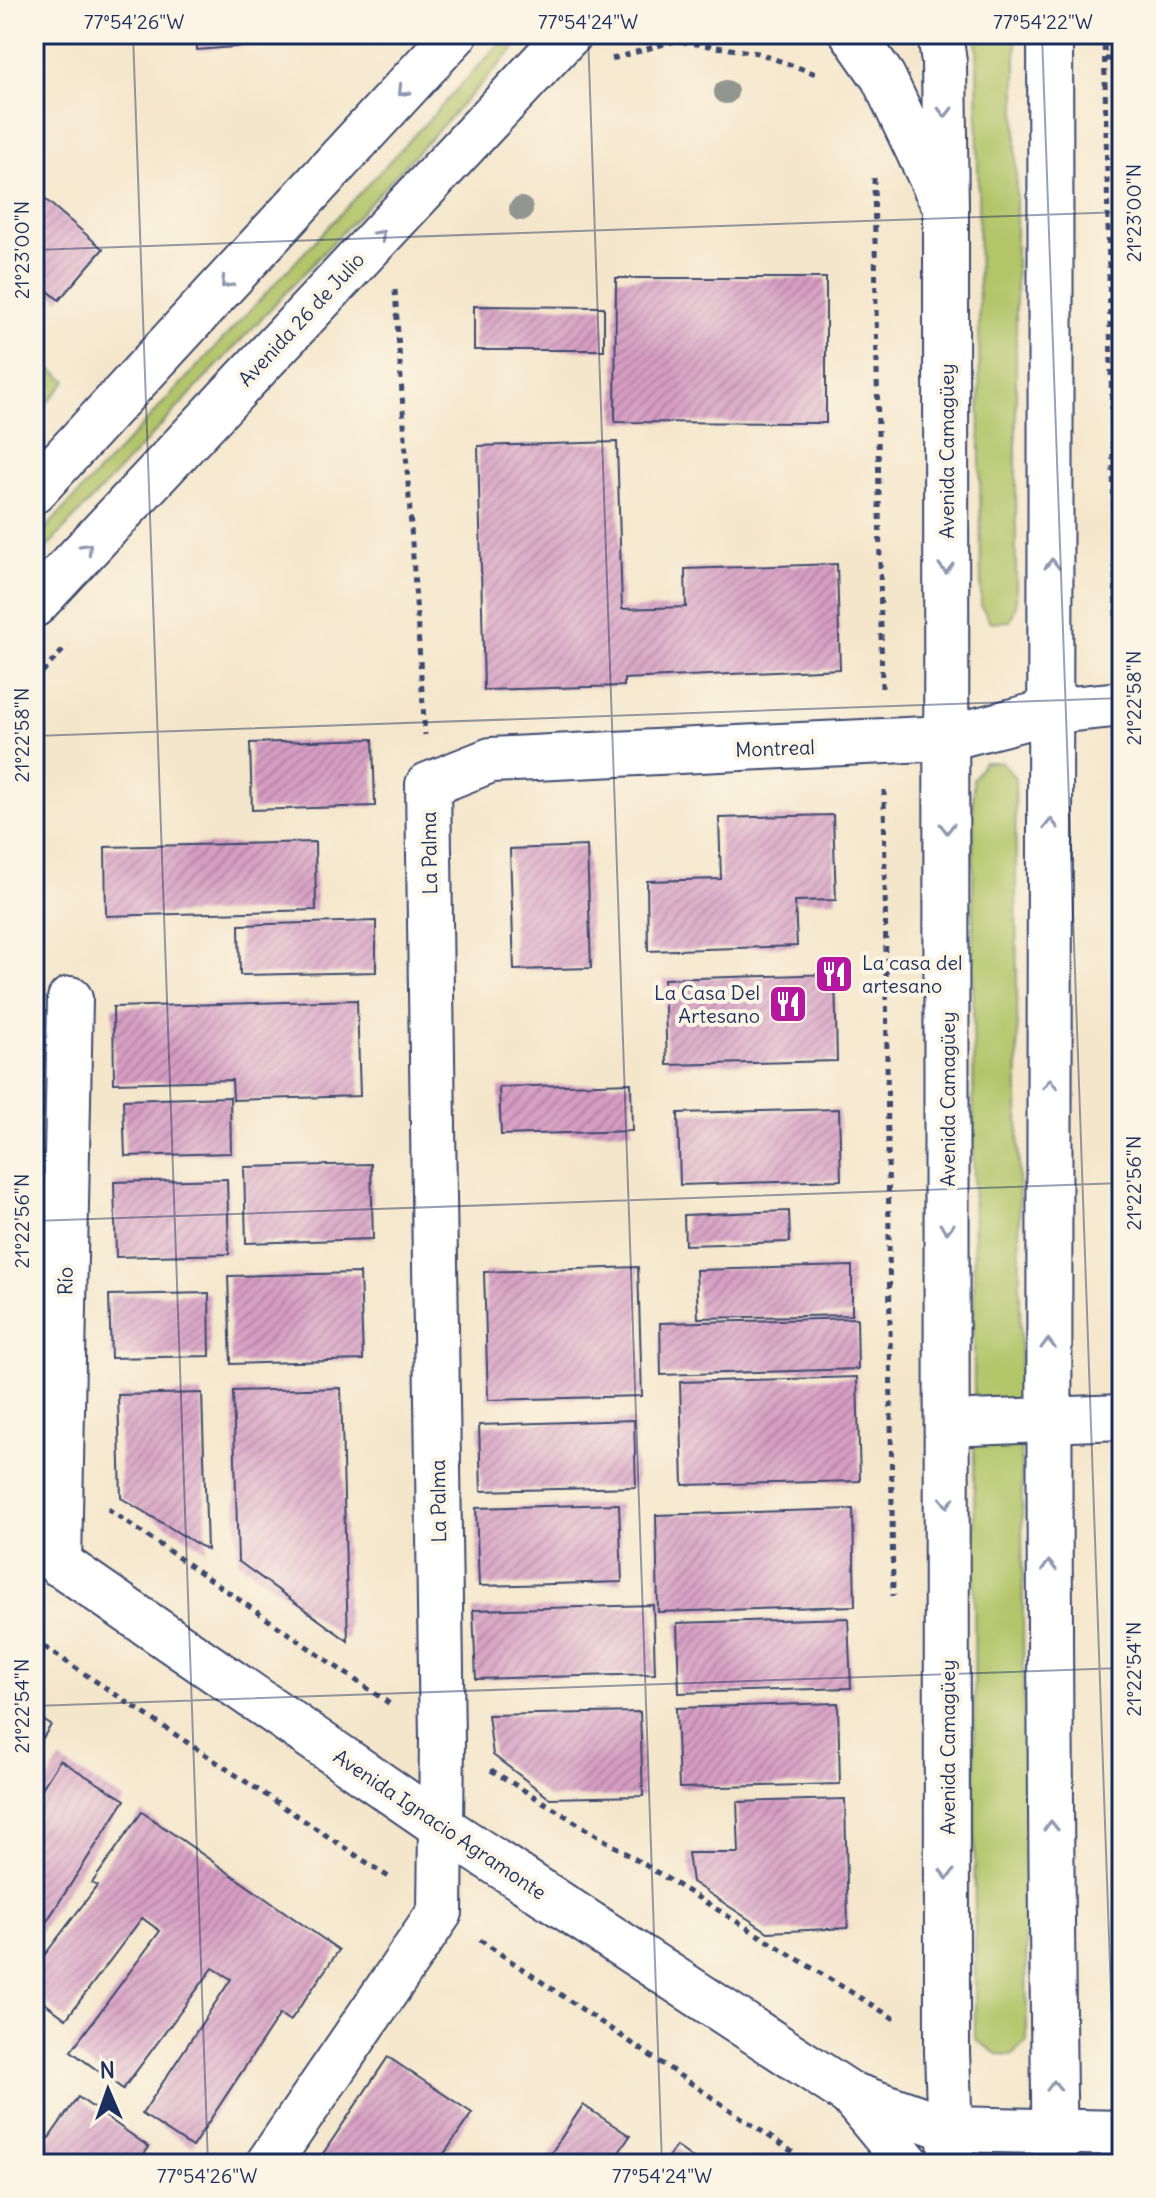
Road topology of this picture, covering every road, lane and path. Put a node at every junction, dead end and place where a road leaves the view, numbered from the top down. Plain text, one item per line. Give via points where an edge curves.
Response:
1 (455, 34) edge
2 (853, 34) edge
3 (940, 34) edge
4 (1050, 34) edge
5 (578, 43) edge
6 (1105, 59) dead end
7 (1122, 59) edge
8 (828, 83) dead end
9 (874, 166) dead end
10 (946, 209) junction
11 (406, 278) dead end
12 (395, 289) junction
13 (385, 301) dead end
14 (34, 491) edge
15 (34, 605) edge
16 (76, 635) dead end
17 (34, 681) edge
18 (1122, 704) edge
19 (1052, 711) junction
20 (947, 738) junction
21 (883, 743) junction
22 (428, 785) junction
23 (70, 999) dead end
24 (1122, 1417) edge
25 (1048, 1422) junction
26 (947, 1424) junction
27 (61, 1476) junction
28 (1122, 1501) edge
29 (47, 1555) edge
30 (1122, 1578) edge
31 (893, 1606) dead end
32 (442, 1740) junction
33 (1122, 1773) edge
34 (442, 1827) junction
35 (1122, 1841) edge
36 (898, 2005) dead end
37 (898, 2021) junction
38 (947, 2051) junction
39 (850, 2094) junction
40 (1122, 2133) edge
41 (950, 2146) edge
42 (1055, 2148) edge
43 (268, 2164) edge
44 (908, 2164) edge

1 -> 14 main road
2 - 10 main road via 883,77
3 -> 10 main road, Avenida Camagüey
19 -> 4 main road
5 - 8 path via 675,41 758,53 820,75
15 -> 5 main road, Avenida 26 de Julio
6 - 7 path
9 - 21 path
10 -> 20 main road, Avenida Camagüey
11 - 12 path
12 - 13 path
12 - 22 path
16 - 17 path
18 - 19 main road, Montreal
19 - 20 main road, Montreal
25 -> 19 main road
20 - 21 main road, Montreal
20 -> 26 main road, Avenida Camagüey
21 - 22 main road, Montreal via 491,760
21 - 31 path
22 - 32 main road, La Palma
23 - 27 main road, Río
24 - 25 main road
25 - 26 main road
42 -> 25 main road
26 -> 38 main road, Avenida Camagüey
27 - 29 main road, Río
27 - 32 path
28 - 30 path
29 - 34 main road, Avenida Ignacio Agramonte
30 - 33 path
32 - 34 main road, La Palma
32 - 37 path
33 - 35 path
34 - 39 main road, Avenida Ignacio Agramonte
34 - 43 main road, La Palma via 440,1912
36 - 37 path
37 - 38 path
38 - 41 main road, Avenida Camagüey
39 - 41 main road, Avenida Ignacio Agramonte
39 - 44 main road, Avenida Ignacio Agramonte
40 - 42 main road, Avenida Ignacio Agramonte
41 - 42 main road, Avenida Ignacio Agramonte

